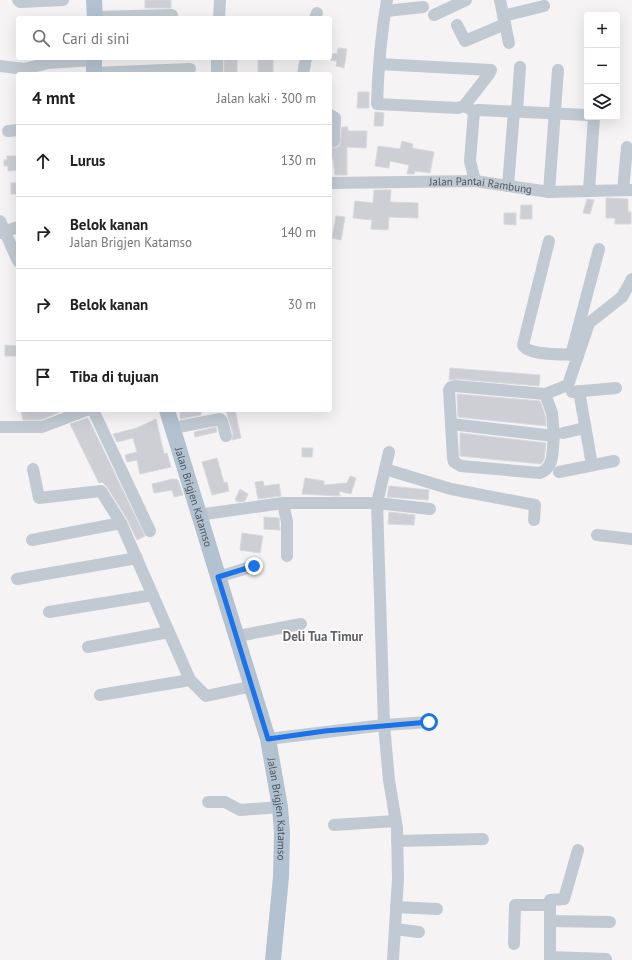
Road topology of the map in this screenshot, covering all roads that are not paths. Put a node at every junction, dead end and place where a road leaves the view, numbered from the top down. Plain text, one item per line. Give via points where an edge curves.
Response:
1 (22, 0) edge
2 (63, 0) edge
3 (94, 0) edge
4 (220, 0) edge
5 (466, 0) edge
6 (500, 0) edge
7 (386, 6) edge
8 (544, 6) dead end
9 (423, 7) dead end
10 (172, 15) dead end
11 (434, 15) dead end
12 (95, 16) edge
13 (146, 16) edge
14 (219, 16) edge
15 (504, 20) junction
16 (457, 25) dead end
17 (509, 43) dead end
18 (217, 60) edge
19 (306, 60) edge
20 (379, 64) junction
21 (0, 66) edge
22 (94, 66) edge
23 (520, 66) dead end
24 (190, 69) dead end
25 (558, 70) dead end
26 (28, 71) edge
27 (217, 72) edge
28 (303, 72) edge
29 (469, 109) junction
30 (515, 111) junction
31 (555, 114) junction
32 (584, 114) edge
33 (332, 116) edge
34 (594, 120) edge
35 (334, 142) dead end
36 (627, 147) dead end
37 (476, 181) junction
38 (332, 183) edge
39 (508, 186) junction
40 (589, 190) junction
41 (628, 190) edge
42 (549, 192) junction
43 (16, 227) edge
44 (2, 228) edge
45 (549, 241) dead end
46 (599, 249) dead end
47 (16, 257) edge
48 (632, 279) edge
49 (574, 355) junction
50 (616, 388) dead end
51 (552, 391) junction
52 (579, 391) junction
53 (81, 412) edge
54 (87, 412) edge
55 (168, 412) edge
56 (451, 424) junction
57 (0, 427) edge
58 (173, 428) junction
59 (586, 428) junction
60 (558, 435) junction
61 (226, 436) dead end
62 (389, 452) dead end
63 (614, 461) dead end
64 (592, 466) junction
65 (33, 469) dead end
66 (385, 469) junction
67 (559, 472) dead end
68 (283, 503) junction
69 (377, 503) junction
70 (430, 509) dead end
71 (198, 515) junction
72 (534, 520) dead end
73 (121, 523) junction
74 (150, 531) dead end
75 (597, 535) dead end
76 (632, 539) edge
77 (32, 540) dead end
78 (287, 556) dead end
79 (137, 558) junction
80 (254, 566) dead end
81 (218, 577) junction
82 (17, 578) dead end
83 (153, 595) junction
84 (49, 612) dead end
85 (301, 624) dead end
86 (169, 632) junction
87 (238, 636) junction
88 (88, 647) dead end
89 (190, 680) junction
90 (253, 686) junction
91 (100, 695) dead end
92 (429, 722) dead end
93 (384, 725) junction
94 (268, 739) junction
95 (208, 802) dead end
96 (280, 808) junction
97 (395, 821) junction
98 (334, 825) dead end
99 (483, 840) dead end
100 (397, 841) junction
101 (578, 850) dead end
102 (550, 905) junction
103 (396, 907) junction
104 (437, 909) dead end
105 (550, 921) junction
106 (610, 922) dead end
107 (395, 929) junction
108 (419, 932) dead end
109 (514, 944) dead end
110 (550, 959) edge
111 (606, 959) edge
112 (273, 960) edge
113 (393, 960) edge

1 - 2 street
3 - 12 main road
4 - 14 street
5 - 11 street
6 - 15 street
7 - 9 street
7 - 20 street via 380,38
8 - 15 street
10 - 13 street
15 - 16 street via 465,41
15 - 17 street
18 - 27 street
19 - 28 street
20 - 29 street via 377,104
20 - 29 street via 490,70
21 - 26 street
22 - 24 street
22 - 26 street via 48,63
23 - 30 street
25 - 31 street
29 - 30 street
29 - 37 street via 470,161
30 - 31 street
30 - 39 street
31 - 32 street
31 - 42 street
33 - 35 street via 335,118
34 - 40 street
36 - 41 street
37 - 38 street, Jalan Pantai Rambung
37 - 39 street, Jalan Pantai Rambung
39 - 42 street, Jalan Pantai Rambung
40 - 41 street, Jalan Pantai Rambung
40 - 42 street, Jalan Pantai Rambung
43 - 44 street
44 - 47 street
45 - 49 street via 522,340 523,345 533,352
46 - 49 street
48 - 49 street via 622,296 589,323
49 - 51 street via 570,382
50 - 52 street
51 - 52 street
51 - 56 street via 451,386
51 - 60 street
52 - 59 street
53 - 57 street via 42,427
54 - 74 street
55 - 58 main road, Jalan Brigjen Katamso
56 - 60 street
56 - 60 street via 454,462 470,467 540,473 546,471 551,465
58 - 61 street via 220,419
58 - 71 main road, Jalan Brigjen Katamso
59 - 60 street
59 - 64 street
62 - 66 street
63 - 64 street
64 - 67 street
65 - 73 street via 39,498 101,491
66 - 69 street
66 - 72 street via 452,489 535,505
68 - 69 street
68 - 71 street
68 - 78 street via 287,522
69 - 70 street
69 - 93 street
71 - 81 main road, Jalan Brigjen Katamso
73 - 77 street
73 - 79 street
75 - 76 street
79 - 82 street
79 - 83 street
80 - 81 street
81 - 87 main road, Jalan Brigjen Katamso
83 - 84 street
83 - 86 street
85 - 87 street
86 - 88 street
86 - 89 street
87 - 90 main road, Jalan Brigjen Katamso
89 - 90 street via 206,696
89 - 91 street
90 - 94 main road, Jalan Brigjen Katamso
92 - 93 street
93 - 94 street
93 - 97 street via 388,780
94 - 96 main road, Jalan Brigjen Katamso
95 - 96 street via 225,802 240,810
96 - 112 main road, Jalan Brigjen Katamso via 281,876
97 - 98 street
97 - 100 street
99 - 100 street
100 - 103 street
101 - 102 street via 564,899 550,900
102 - 105 street
102 - 109 street via 515,905
103 - 104 street
103 - 107 street
105 - 106 street
105 - 110 street
107 - 108 street
107 - 113 street
110 - 111 street

